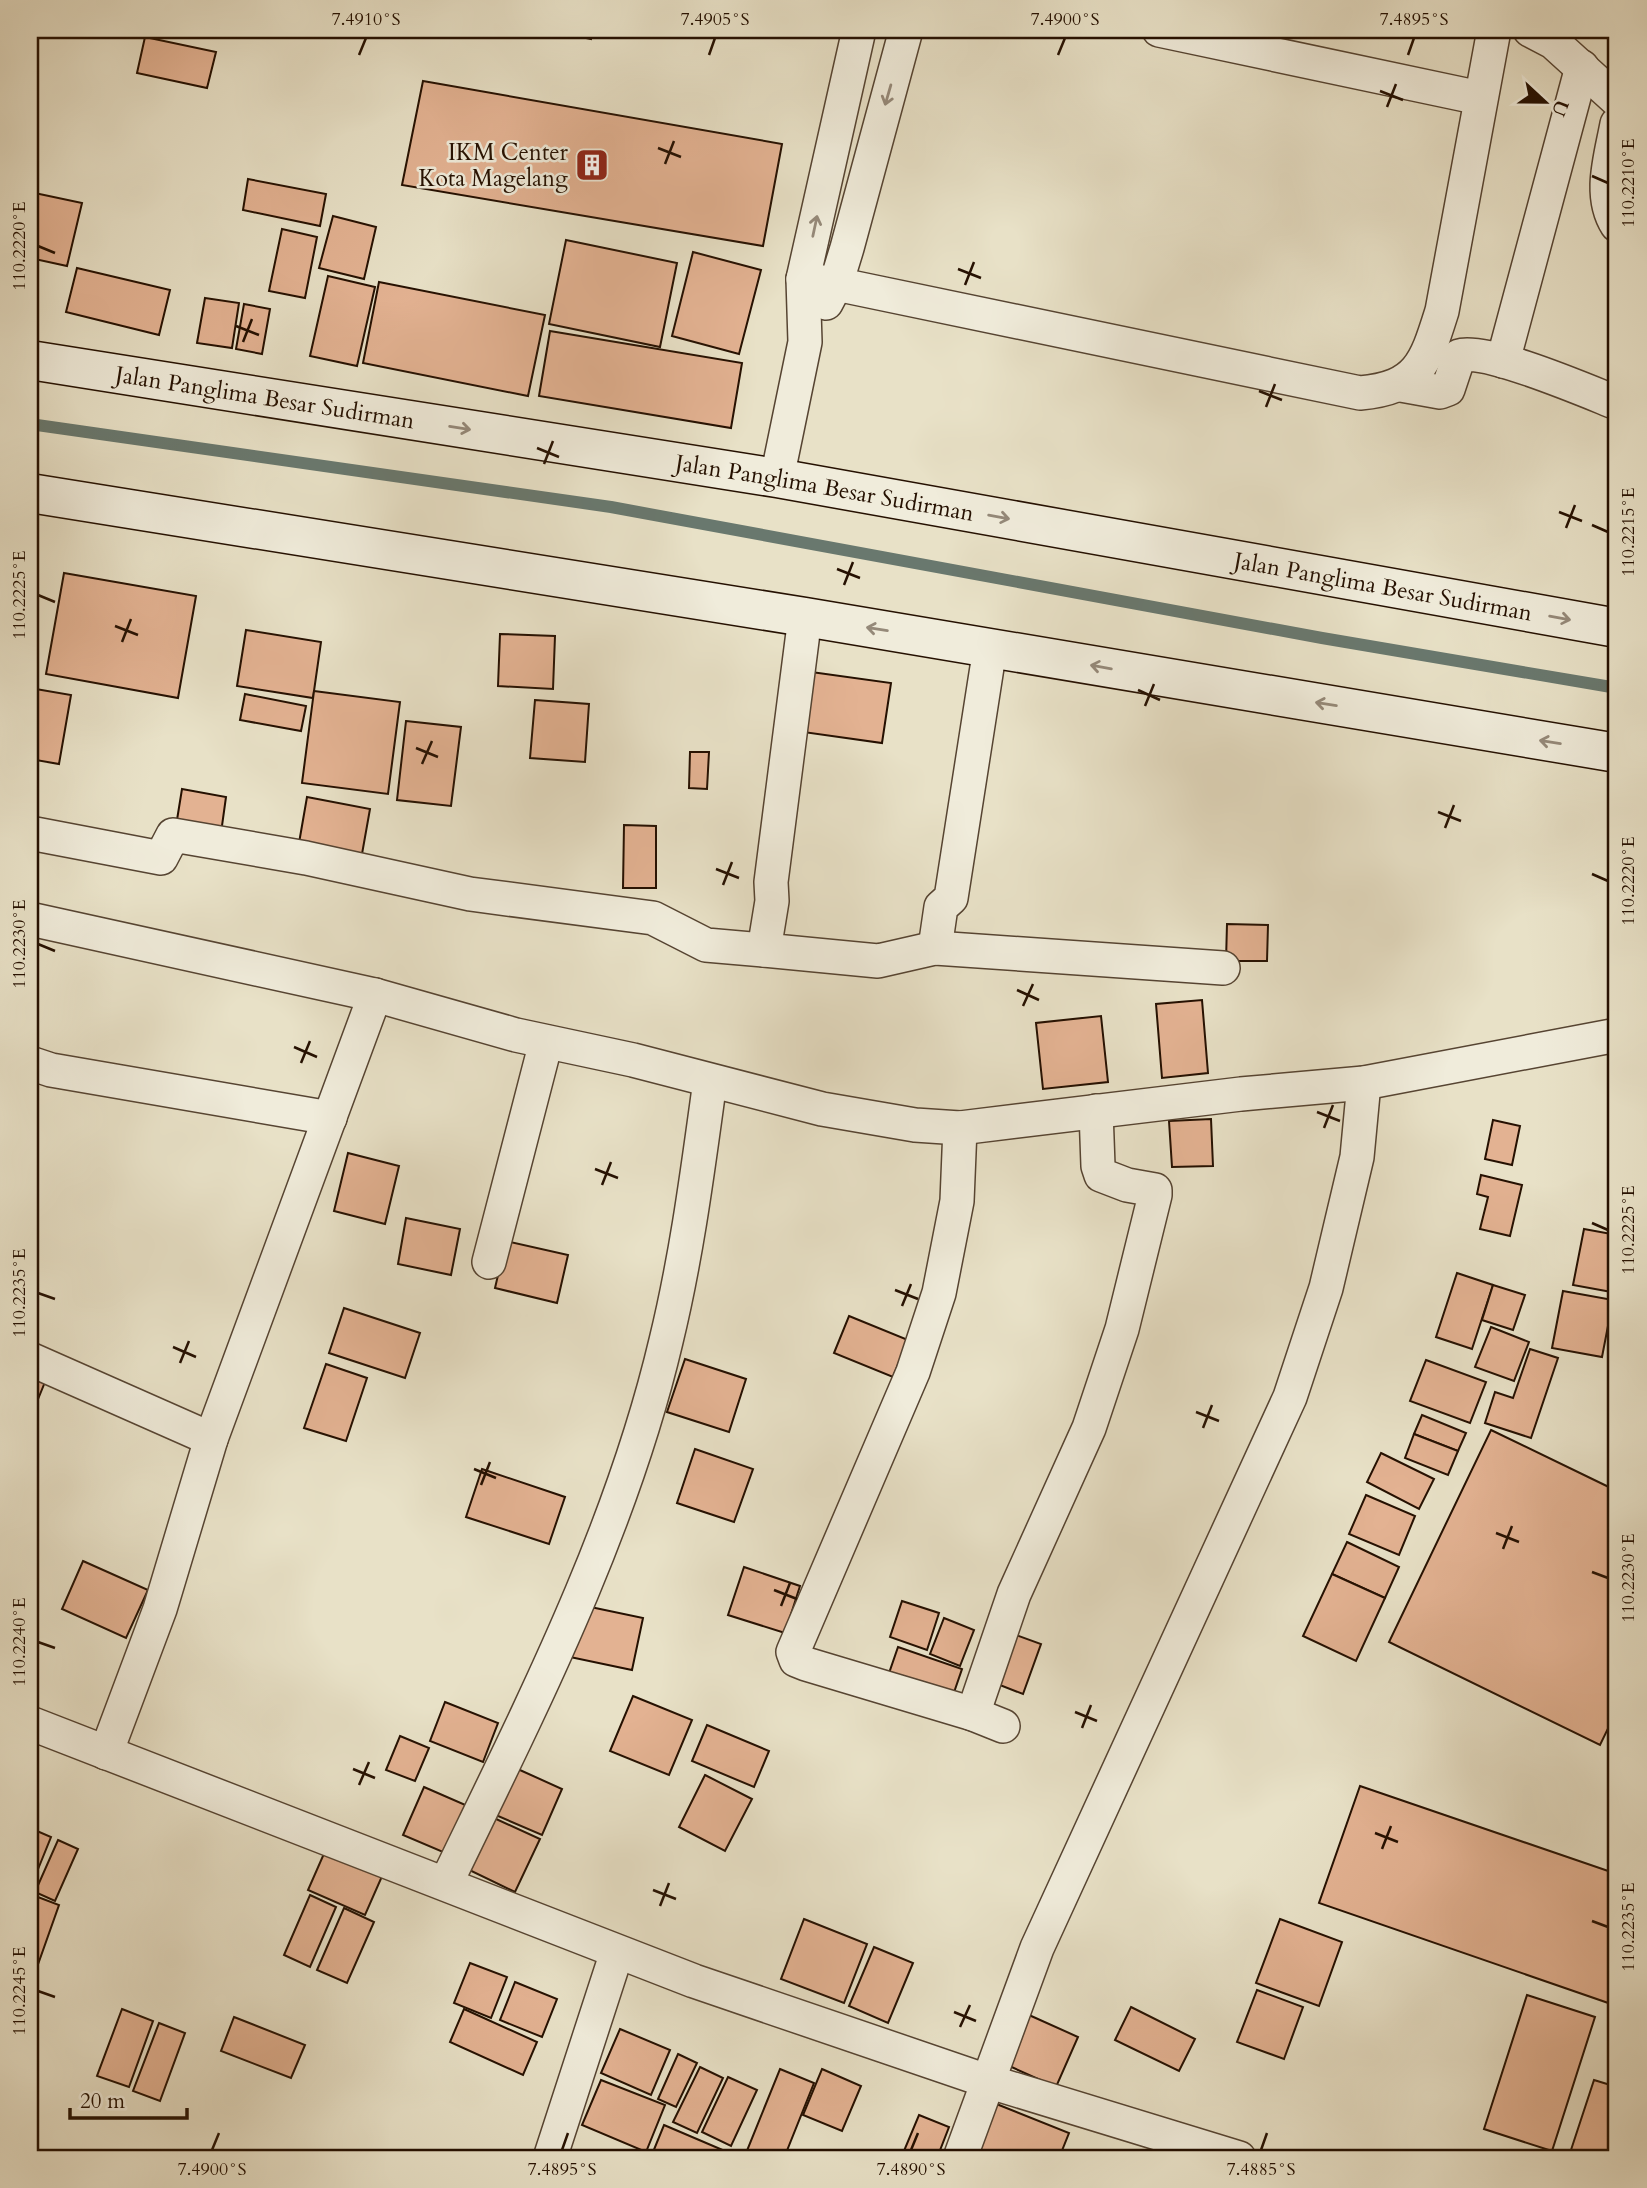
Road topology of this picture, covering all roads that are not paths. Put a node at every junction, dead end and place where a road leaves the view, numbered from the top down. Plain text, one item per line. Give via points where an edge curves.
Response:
1 (859, 30) edge
2 (906, 30) edge
3 (1158, 30) edge
4 (1494, 30) edge
5 (1530, 30) edge
6 (1582, 67) junction
7 (1480, 97) junction
8 (1617, 100) edge
9 (1617, 124) edge
10 (1617, 225) edge
11 (803, 279) junction
12 (836, 284) junction
13 (805, 342) junction
14 (30, 360) edge
15 (1503, 361) junction
16 (1401, 384) junction
17 (1617, 403) edge
18 (777, 478) junction
19 (30, 493) edge
20 (805, 617) junction
21 (1617, 628) edge
22 (990, 648) junction
23 (1617, 753) edge
24 (30, 833) edge
25 (30, 919) edge
26 (935, 948) junction
27 (764, 950) junction
28 (1223, 968) dead end
29 (375, 995) junction
30 (1617, 1035) edge
31 (546, 1042) junction
32 (30, 1063) edge
33 (710, 1080) junction
34 (1364, 1083) junction
35 (1096, 1111) junction
36 (330, 1118) junction
37 (960, 1128) junction
38 (489, 1262) dead end
39 (30, 1359) edge
40 (211, 1439) junction
41 (30, 1723) edge
42 (106, 1753) junction
43 (446, 1883) junction
44 (617, 1952) junction
45 (987, 2081) junction
46 (550, 2158) edge
47 (960, 2158) edge
48 (1239, 2158) edge

11 -> 1 street
2 -> 12 street
3 - 7 street
4 - 7 street
5 - 6 street via 1553,42
6 - 8 street
6 - 15 street
7 - 16 street via 1442,311 1419,368
9 - 10 street via 1606,195
11 - 12 street
11 - 13 street
12 - 13 street
12 - 16 street via 1360,393
13 - 18 street
14 -> 18 main road, Jalan Panglima Besar Sudirman
15 - 16 street via 1465,353 1459,356 1448,389 1440,393
15 - 17 street
18 -> 21 main road, Jalan Panglima Besar Sudirman
19 - 20 main road
22 -> 20 main road
20 - 27 street
23 -> 22 main road
22 - 26 street via 951,898 941,908
24 - 27 street via 161,858 173,835 470,894 653,918 706,945
25 - 29 street
26 - 27 street via 878,961
26 - 28 street
29 - 31 street
29 - 36 street
30 - 34 street
31 - 33 street
31 - 38 street
32 - 36 street
33 - 37 street via 834,1112
33 - 43 street via 685,1251 640,1435 605,1538 548,1671
34 - 35 street
34 - 45 street via 1357,1157 1326,1289 1290,1397 1037,1948
35 - 37 street
35 - 37 street via 1101,1175 1155,1190 1155,1195 1122,1329 1089,1428 1014,1594 988,1720 806,1664 796,1660 793,1652 913,1372 939,1293 957,1201
36 - 40 street
39 - 40 street
40 - 42 street via 160,1609
41 - 42 street
42 - 43 street
43 - 44 street
44 - 45 street
44 - 46 street
45 - 47 street
45 - 48 street

